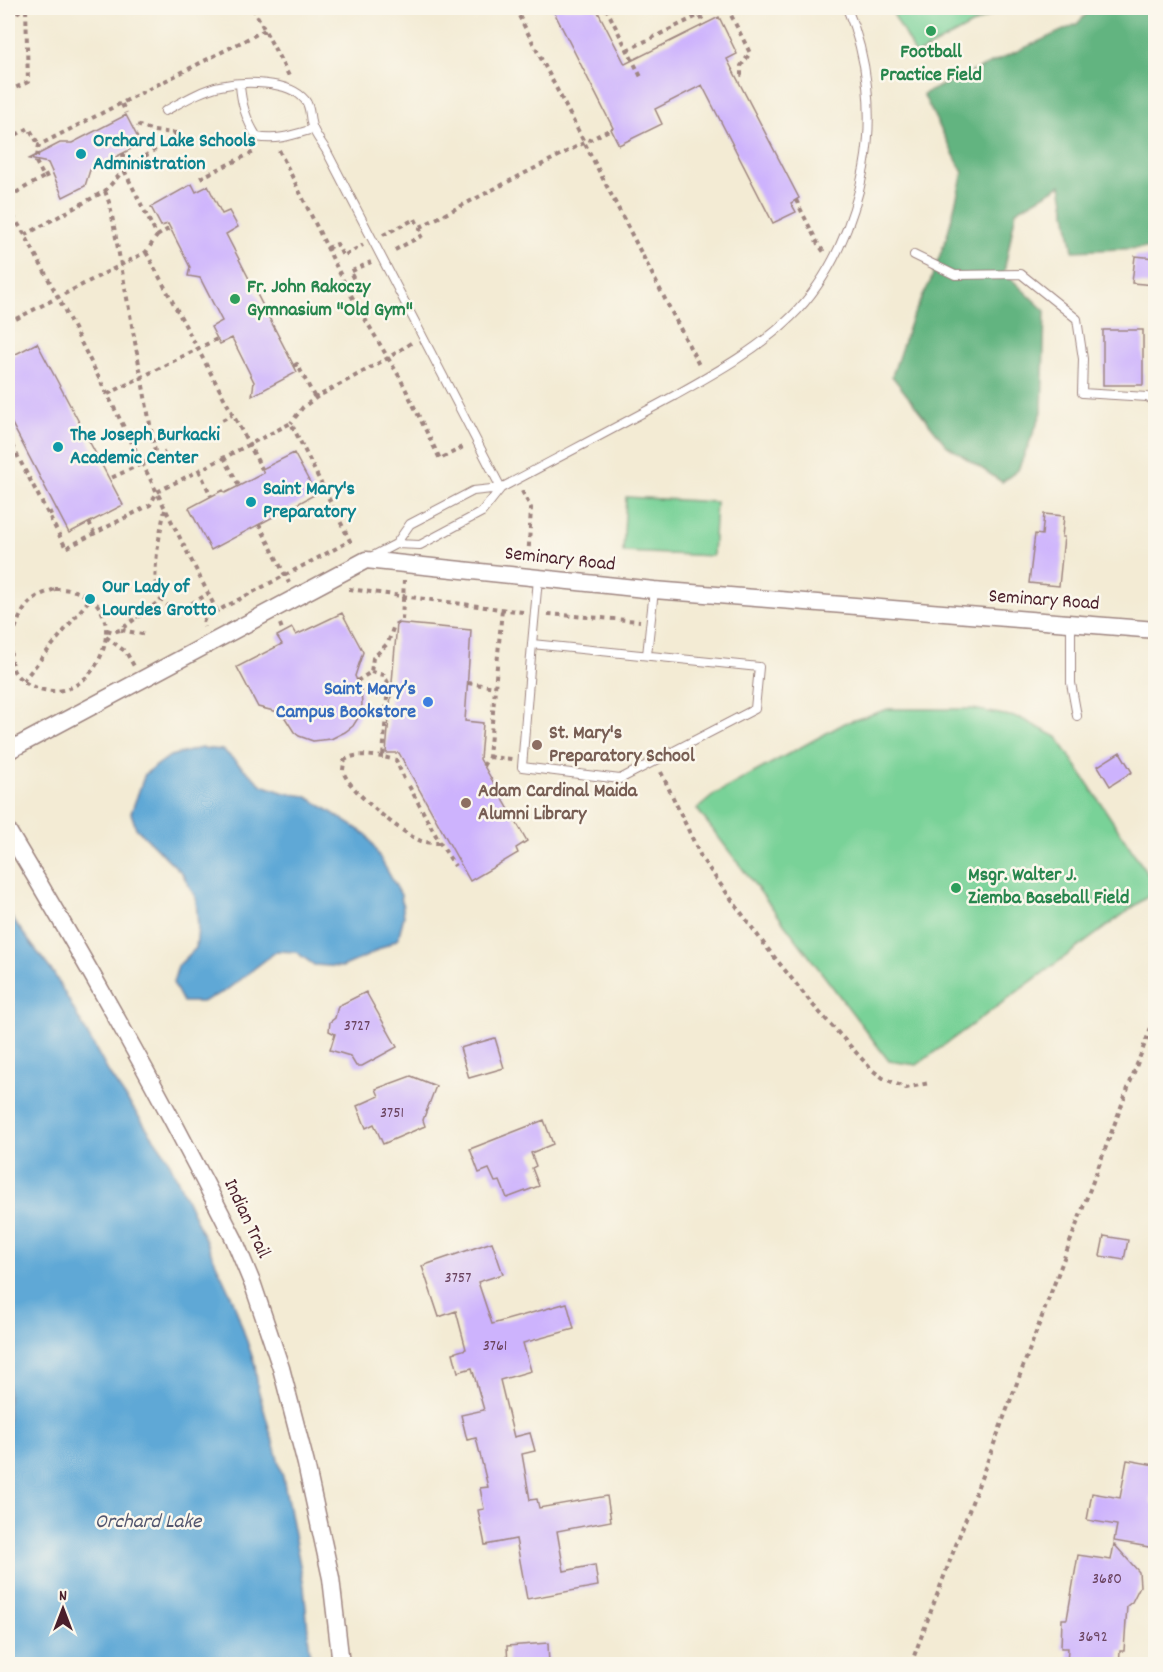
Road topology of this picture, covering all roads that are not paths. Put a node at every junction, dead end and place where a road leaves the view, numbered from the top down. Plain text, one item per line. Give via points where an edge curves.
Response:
1 (847, 8) edge
2 (240, 84) junction
3 (165, 111) dead end
4 (313, 129) junction
5 (914, 255) dead end
6 (1155, 402) edge
7 (501, 488) junction
8 (396, 544) junction
9 (366, 560) junction
10 (532, 578) junction
11 (654, 590) junction
12 (1071, 624) junction
13 (1155, 630) edge
14 (532, 644) junction
15 (647, 655) junction
16 (1077, 716) dead end
17 (8, 751) edge
18 (8, 831) edge
19 (341, 1665) edge

1 - 7 lane via 863,61 869,127 856,207 816,287 792,316 754,347 707,377
2 - 3 lane via 218,86
2 - 4 lane via 255,82 302,96 308,104
2 - 4 lane via 247,121 257,136 270,140
4 - 7 lane
5 - 6 lane via 955,275 1021,274 1077,319 1083,359 1082,393 1147,397
7 - 8 lane via 473,491 410,524
7 - 8 lane via 482,512 420,545
8 - 9 lane
9 - 10 street, Seminary Road
9 - 17 street
10 - 11 street, Seminary Road
10 - 14 lane via 536,612
11 - 12 street, Seminary Road
11 - 15 lane
12 - 13 street, Seminary Road
12 - 16 lane via 1071,683
14 - 15 lane
14 - 15 lane via 522,767 620,779 755,709 759,666
18 - 19 street, Indian Trail via 158,1091 245,1265 280,1368 315,1501 331,1578

